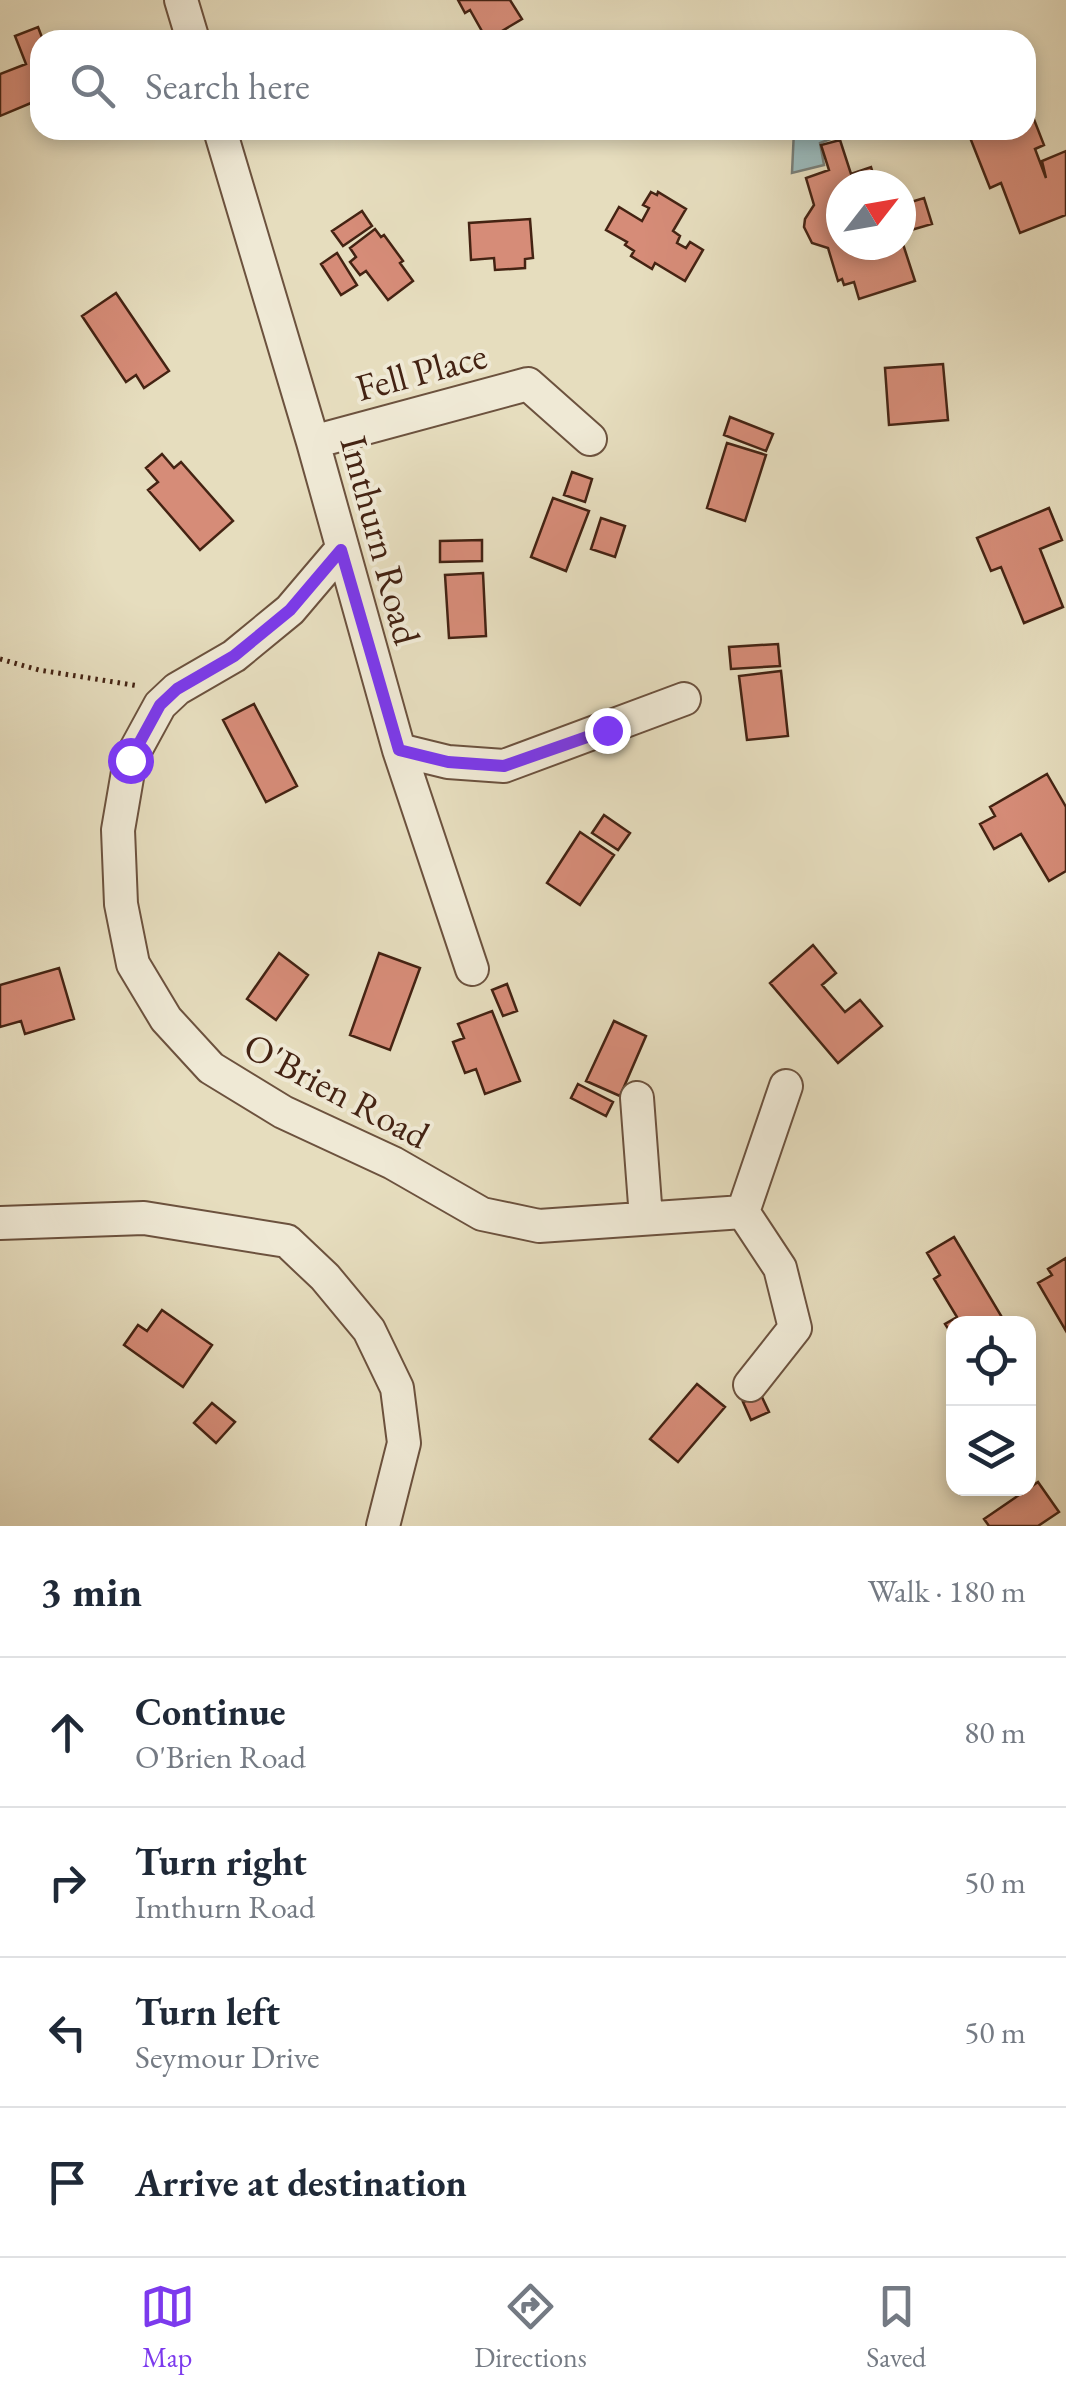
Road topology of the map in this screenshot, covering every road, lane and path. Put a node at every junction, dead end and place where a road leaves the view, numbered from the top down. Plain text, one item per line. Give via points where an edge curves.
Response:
1 (180, 0) edge
2 (190, 30) edge
3 (223, 140) edge
4 (590, 438) dead end
5 (313, 442) junction
6 (341, 550) junction
7 (0, 659) edge
8 (177, 689) junction
9 (684, 700) dead end
10 (399, 750) junction
11 (472, 969) dead end
12 (786, 1086) dead end
13 (637, 1098) dead end
14 (743, 1212) junction
15 (646, 1218) junction
16 (0, 1222) edge
17 (750, 1385) dead end
18 (384, 1526) edge

1 - 2 street
3 - 5 street, Imthurn Road
4 - 5 street, Fell Place via 528,384
5 - 6 street, Imthurn Road
6 - 8 street, O'Brien Road via 290,610 234,656
6 - 10 street, Imthurn Road
7 - 8 path
8 - 15 street, O'Brien Road via 160,705 130,760 118,830 132,964 166,1020 211,1068 482,1214 539,1226
9 - 10 street via 504,766
10 - 11 street, Imthurn Road
12 - 14 street
13 - 15 street
14 - 15 street, O'Brien Road
14 - 17 street via 780,1268 794,1328
16 - 18 street via 144,1218 287,1241 370,1330 396,1388 404,1443

